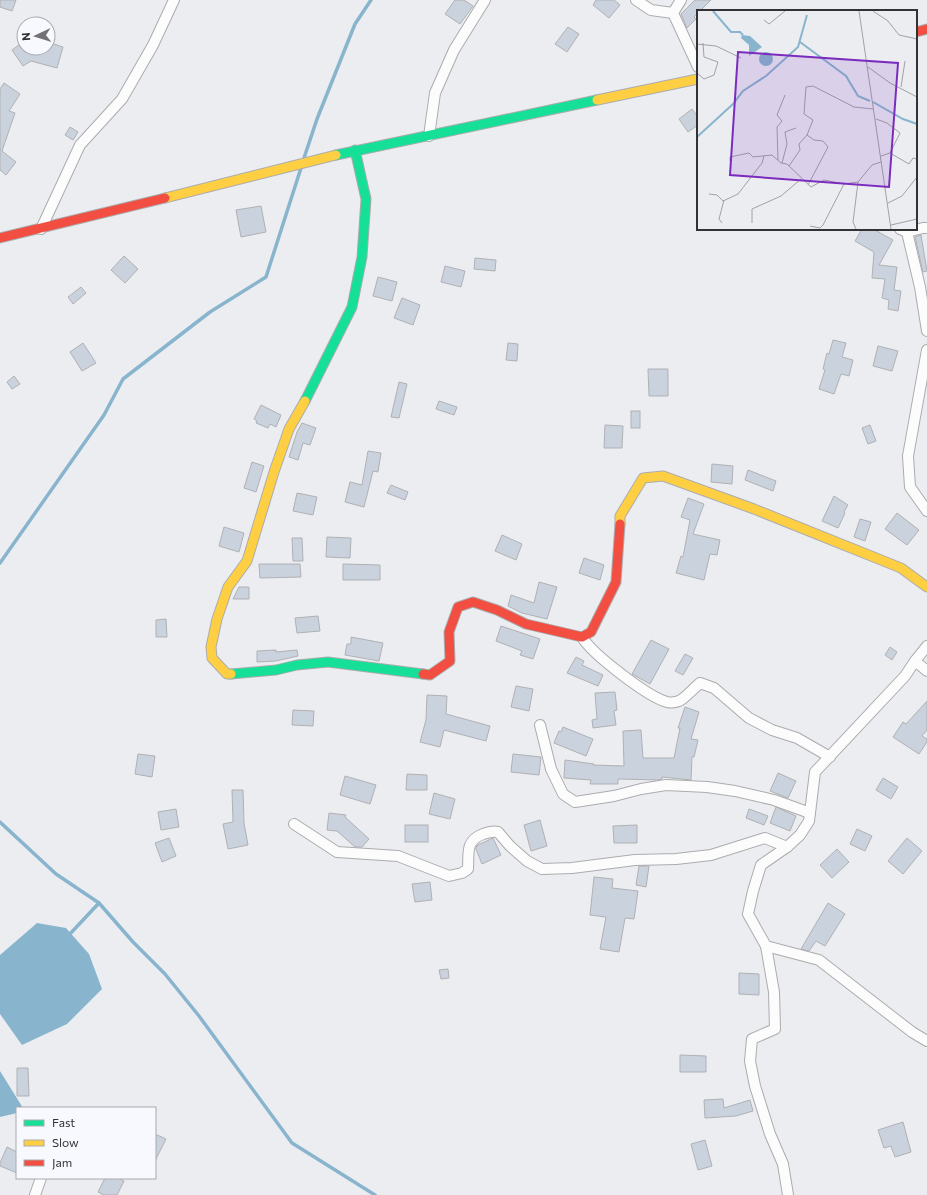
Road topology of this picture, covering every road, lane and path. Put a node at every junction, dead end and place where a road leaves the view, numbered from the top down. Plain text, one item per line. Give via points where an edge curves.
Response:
1 (174, 0) edge
2 (485, 0) edge
3 (636, 0) edge
4 (681, 0) edge
5 (673, 13) junction
6 (927, 29) edge
7 (917, 32) edge
8 (697, 65) edge
9 (697, 79) edge
10 (429, 136) junction
11 (355, 150) junction
12 (927, 228) edge
13 (41, 229) junction
14 (917, 229) edge
15 (904, 231) edge
16 (0, 238) edge
17 (927, 331) edge
18 (927, 350) edge
19 (927, 511) edge
20 (927, 587) edge
21 (582, 637) junction
22 (927, 646) edge
23 (915, 661) junction
24 (927, 671) edge
25 (540, 725) dead end
26 (830, 757) junction
27 (810, 813) junction
28 (294, 824) dead end
29 (787, 847) junction
30 (766, 946) junction
31 (927, 1041) edge
32 (40, 1179) edge
33 (35, 1195) edge
34 (788, 1195) edge

1 - 13 street via 153,45 122,99 80,145
2 - 10 street via 454,50 436,94
3 - 5 street via 651,10
4 - 5 street
5 - 8 street
6 - 7 street
9 - 10 street
10 - 11 street
11 - 13 street
11 - 21 street via 366,199 362,257 352,307 289,429 247,561 228,587 217,618 211,647 212,658 227,674 328,662 430,675 450,661 449,632 458,607 473,602 526,624
12 - 14 street
13 - 16 street
15 - 17 street via 920,287
18 - 19 street via 908,456 910,486
20 - 21 street via 901,568 754,509 663,476 643,478 620,516 616,582 591,632
21 - 26 street via 600,657 653,696 668,702 680,701 700,683 714,688 749,718 772,730 797,738
22 - 23 street
23 - 24 street
23 - 26 street via 906,676
25 - 27 street via 551,769 563,794 575,802 666,786 700,787 735,791 774,800
26 - 27 street via 815,772
27 - 29 street via 809,821 800,835
28 - 29 street via 337,852 398,856 450,876 468,869 470,844 475,837 492,831 498,832 527,861 542,868 572,868 635,860 676,859 711,854 764,838
29 - 30 street via 762,865 748,914
30 - 31 street via 818,960
30 - 34 street via 774,992 775,1029 752,1038 750,1061 770,1134 783,1164
32 - 33 street

